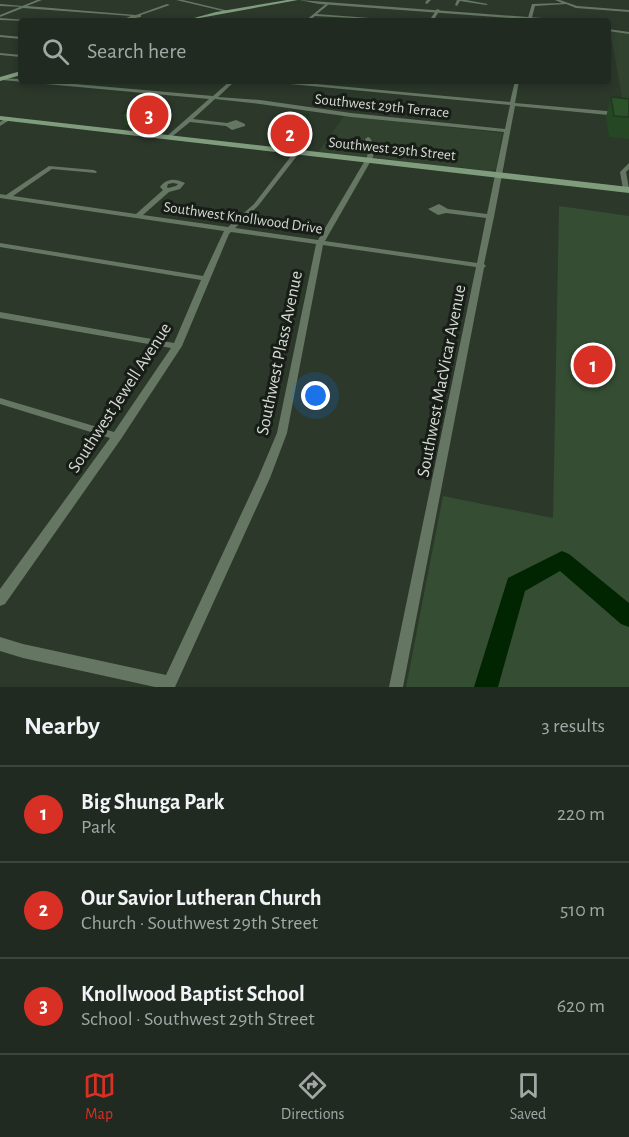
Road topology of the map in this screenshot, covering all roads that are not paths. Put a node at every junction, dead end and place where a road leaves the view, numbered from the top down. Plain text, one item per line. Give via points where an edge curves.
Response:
1 (40, 0) edge
2 (178, 0) edge
3 (296, 0) edge
4 (302, 0) edge
5 (558, 0) edge
6 (327, 4) junction
7 (457, 4) dead end
8 (486, 4) dead end
9 (564, 4) junction
10 (0, 5) edge
11 (168, 5) dead end
12 (24, 6) junction
13 (438, 10) junction
14 (227, 11) junction
15 (629, 11) edge
16 (483, 14) junction
17 (315, 15) junction
18 (140, 16) junction
19 (0, 17) edge
20 (132, 18) edge
21 (199, 18) edge
22 (311, 18) edge
23 (360, 18) edge
24 (433, 18) edge
25 (481, 18) edge
26 (520, 18) edge
27 (529, 18) edge
28 (18, 20) edge
29 (611, 30) edge
30 (629, 33) edge
31 (0, 36) edge
32 (18, 38) edge
33 (0, 54) edge
34 (18, 56) edge
35 (18, 74) edge
36 (1, 79) edge
37 (18, 81) edge
38 (54, 84) edge
39 (230, 84) edge
40 (322, 84) edge
41 (376, 84) edge
42 (516, 84) edge
43 (373, 90) junction
44 (213, 99) junction
45 (513, 105) junction
46 (629, 115) edge
47 (0, 117) edge
48 (10, 118) junction
49 (189, 120) junction
50 (0, 124) edge
51 (227, 125) dead end
52 (508, 131) junction
53 (169, 137) junction
54 (368, 139) dead end
55 (297, 152) junction
56 (368, 160) junction
57 (629, 165) edge
58 (94, 172) dead end
59 (500, 175) junction
60 (627, 189) edge
61 (167, 190) dead end
62 (3, 197) edge
63 (446, 211) dead end
64 (138, 216) junction
65 (491, 217) junction
66 (229, 230) junction
67 (320, 243) junction
68 (0, 245) edge
69 (482, 266) junction
70 (207, 279) junction
71 (0, 315) edge
72 (177, 346) junction
73 (0, 401) edge
74 (117, 436) junction
75 (0, 600) edge
76 (0, 644) edge
77 (169, 685) edge
78 (396, 687) edge

1 - 12 street
2 - 14 street
3 - 14 main road
4 - 6 street
5 - 9 street
6 - 13 street
6 - 17 street
7 - 8 street via 459,0
9 - 15 street via 607,12
9 - 27 street via 533,5
10 - 12 street
11 - 18 street
12 - 18 street
12 - 19 street
13 - 16 street
13 - 24 street
14 - 21 main road
16 - 25 street
16 - 26 street
17 - 22 street
17 - 23 street
18 - 20 street
19 - 28 street
29 - 30 street
31 - 32 street
33 - 34 street
35 - 36 main road
36 - 37 street, Southwest 29th Terrace
38 - 44 street, Southwest 29th Terrace
39 - 44 street
40 - 43 street
41 - 43 street
42 - 45 street, Southwest MacVicar Avenue
43 - 45 street
44 - 49 street
44 - 52 street, Southwest 29th Terrace
45 - 46 street
45 - 52 street, Southwest MacVicar Avenue
47 - 48 main road, Southwest 29th Street
48 - 50 street
48 - 53 main road, Southwest 29th Street
49 - 51 street
49 - 53 street
52 - 59 street, Southwest MacVicar Avenue
53 - 55 main road, Southwest 29th Street
54 - 56 street via 372,149
55 - 56 main road, Southwest 29th Street
55 - 66 street, Southwest Jewell Avenue via 256,205
56 - 59 main road, Southwest 29th Street
56 - 67 street, Southwest Plass Avenue
57 - 60 street via 623,172
58 - 62 street via 51,167
59 - 60 main road, Southwest 29th Street
59 - 65 street, Southwest MacVicar Avenue
61 - 64 street
62 - 64 street, Southwest Knollwood Drive
63 - 65 street
64 - 66 street, Southwest Knollwood Drive
65 - 69 street, Southwest MacVicar Avenue
66 - 67 street, Southwest Knollwood Drive
66 - 70 street, Southwest Jewell Avenue
67 - 69 street, Southwest Knollwood Drive
67 - 77 street, Southwest Plass Avenue via 282,433
68 - 70 street
69 - 78 street, Southwest MacVicar Avenue
70 - 72 street, Southwest Jewell Avenue
71 - 72 street
72 - 74 street, Southwest Jewell Avenue
73 - 74 street
74 - 75 street, Southwest Jewell Avenue
76 - 77 street

